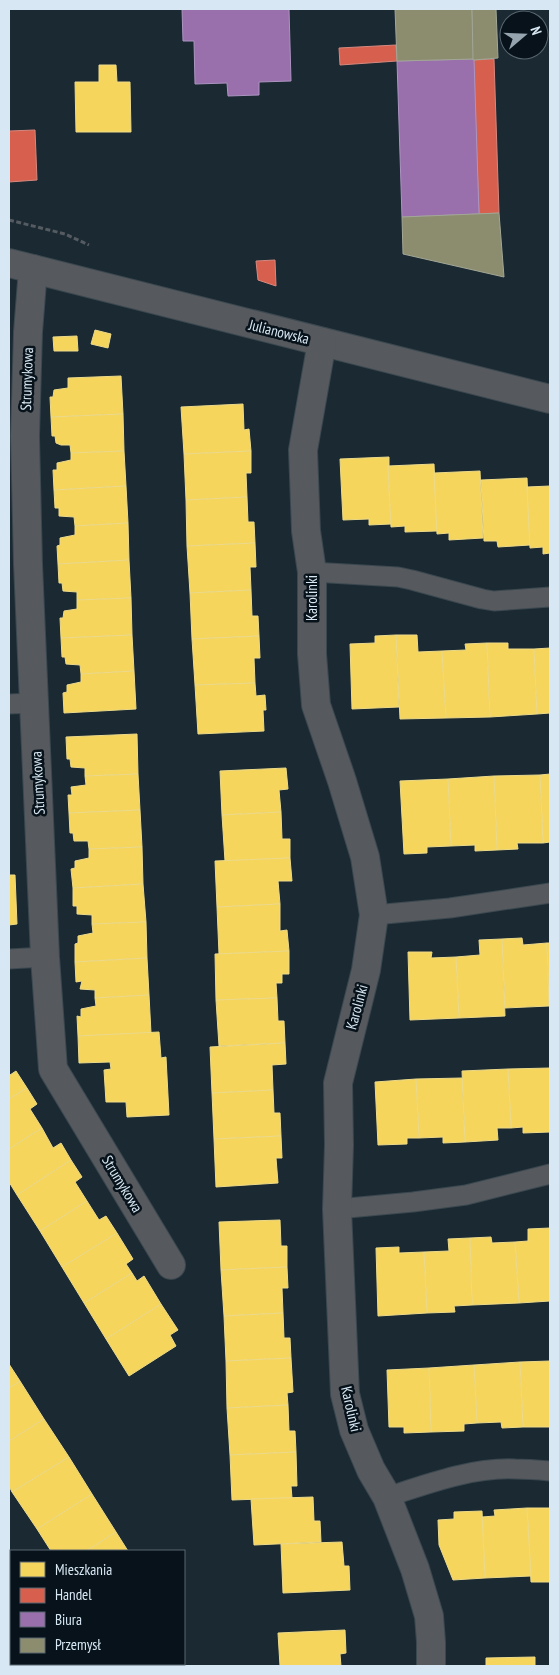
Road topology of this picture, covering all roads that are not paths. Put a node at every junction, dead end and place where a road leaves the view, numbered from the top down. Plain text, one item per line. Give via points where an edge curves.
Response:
1 (21, 266) edge
2 (322, 342) junction
3 (550, 399) edge
4 (17, 436) edge
5 (312, 572) junction
6 (550, 597) edge
7 (22, 703) edge
8 (550, 892) edge
9 (374, 915) junction
10 (44, 957) junction
11 (9, 959) edge
12 (550, 1174) edge
13 (337, 1209) junction
14 (171, 1265) dead end
15 (550, 1471) edge
16 (387, 1497) junction
17 (430, 1666) edge

1 - 2 street, Julianowska
1 - 4 street, Strumykowa via 28,332
2 - 3 street, Julianowska
2 - 5 street, Karolinki via 303,450 306,531
4 - 7 street, Strumykowa via 28,564
5 - 6 lane via 412,580 494,601
5 - 9 street, Karolinki via 316,705 365,857
7 - 10 street, Strumykowa
8 - 9 lane via 450,908
9 - 13 street, Karolinki via 366,970 338,1083
10 - 11 lane
10 - 14 street, Strumykowa via 53,1069
12 - 13 lane via 466,1195
13 - 16 street, Karolinki via 345,1394 354,1430
15 - 16 lane via 514,1468 480,1472 444,1478
16 - 17 street, Karolinki via 415,1570 428,1616

